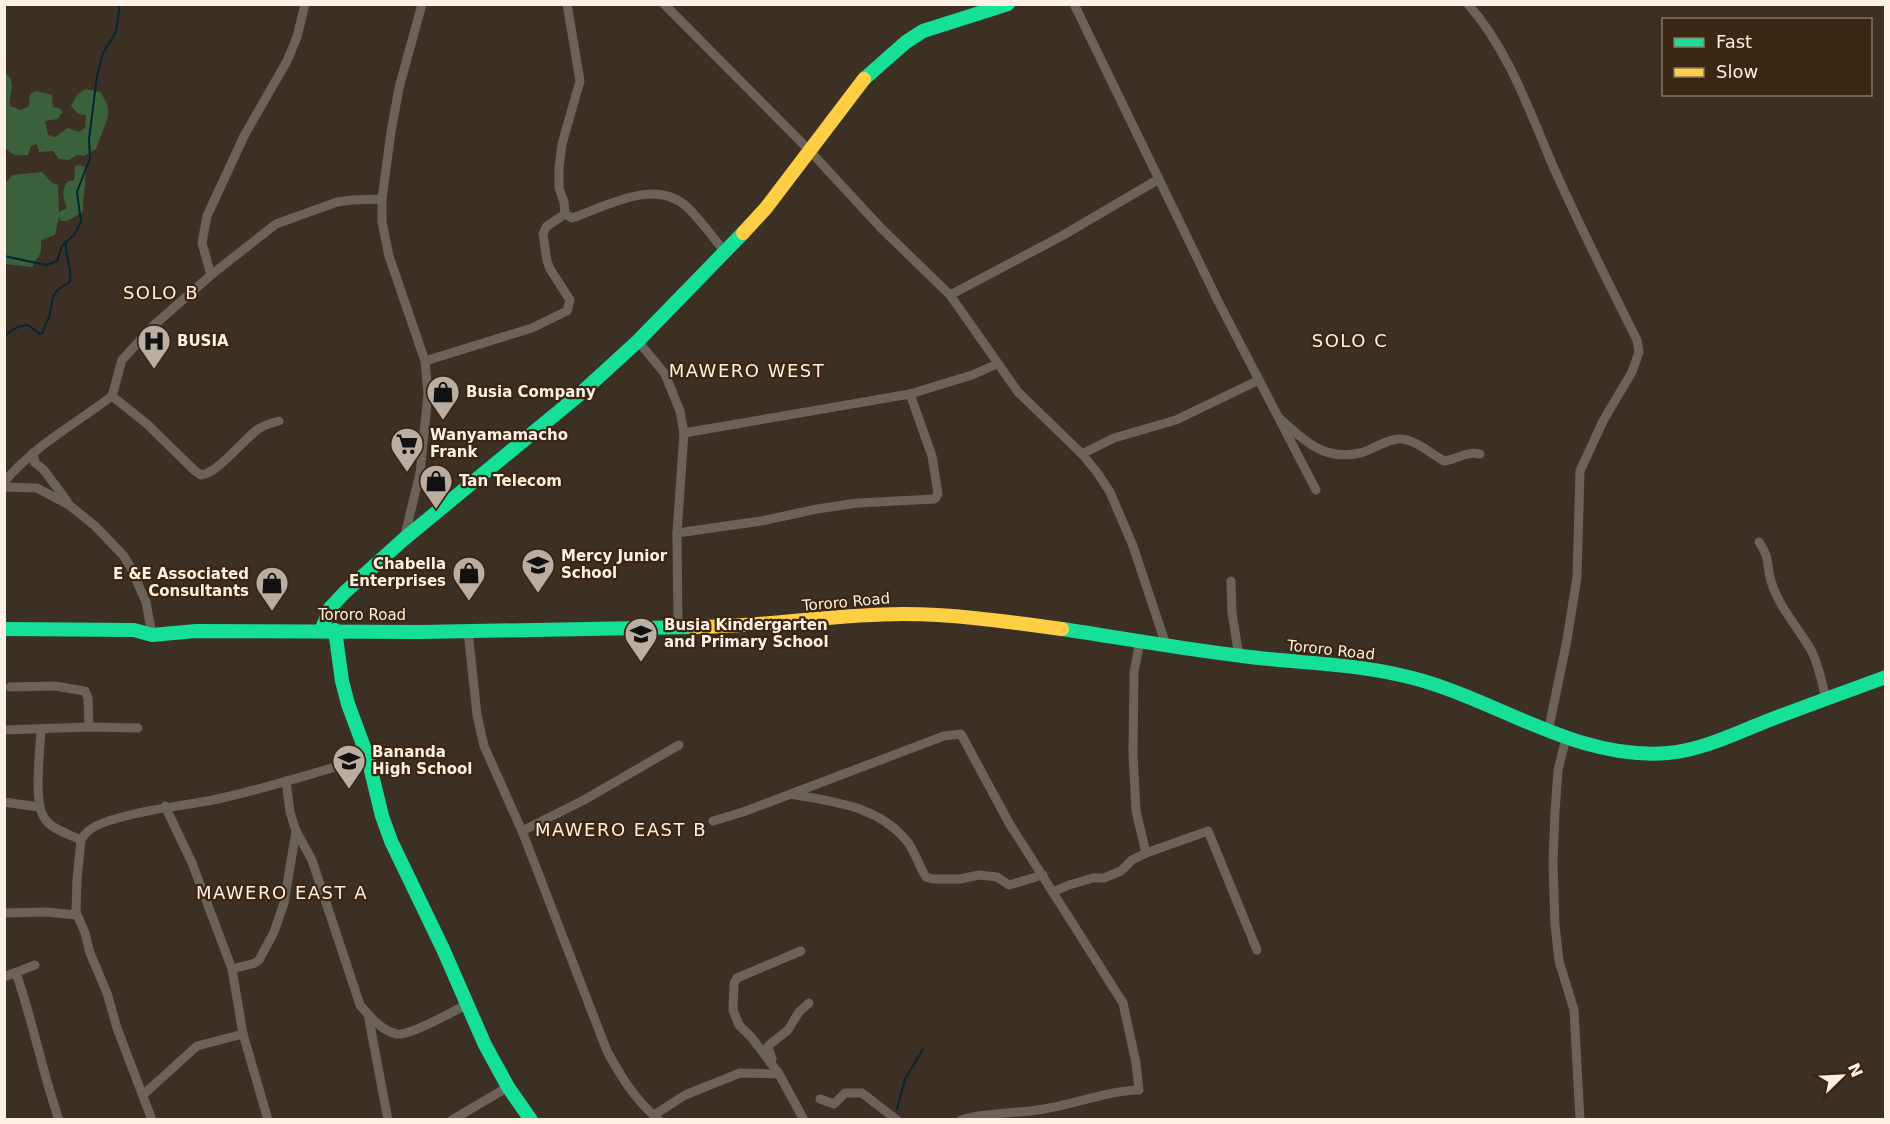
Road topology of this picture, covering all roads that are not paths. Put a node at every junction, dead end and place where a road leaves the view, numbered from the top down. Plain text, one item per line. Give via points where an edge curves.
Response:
1 (305, 4) edge
2 (422, 4) edge
3 (567, 4) edge
4 (664, 4) edge
5 (1008, 4) edge
6 (1074, 4) edge
7 (1468, 4) edge
8 (808, 149) junction
9 (1159, 179) junction
10 (382, 200) junction
11 (565, 214) junction
12 (726, 253) junction
13 (210, 275) junction
14 (950, 295) junction
15 (638, 341) junction
16 (425, 361) junction
17 (997, 364) junction
18 (1259, 380) junction
19 (910, 394) junction
20 (112, 396) junction
21 (1276, 415) junction
22 (279, 421) dead end
23 (684, 432) junction
24 (33, 453) junction
25 (1082, 454) junction
26 (1480, 454) dead end
27 (4, 482) edge
28 (4, 487) edge
29 (1316, 490) dead end
30 (69, 505) junction
31 (677, 533) junction
32 (404, 539) junction
33 (1759, 542) dead end
34 (1231, 580) dead end
35 (678, 627) junction
36 (4, 629) edge
37 (328, 630) junction
38 (468, 631) junction
39 (152, 635) junction
40 (1140, 641) junction
41 (1166, 645) junction
42 (1239, 656) junction
43 (1886, 676) edge
44 (9, 687) dead end
45 (1826, 699) junction
46 (88, 727) junction
47 (138, 728) dead end
48 (4, 730) edge
49 (41, 730) junction
50 (1548, 732) junction
51 (1566, 738) junction
52 (679, 745) dead end
53 (368, 758) junction
54 (286, 781) junction
55 (791, 794) junction
56 (4, 802) edge
57 (165, 806) junction
58 (39, 807) junction
59 (713, 821) dead end
60 (296, 831) junction
61 (522, 831) junction
62 (81, 840) junction
63 (1146, 853) junction
64 (1043, 875) junction
65 (1053, 892) junction
66 (4, 913) edge
67 (77, 915) junction
68 (1257, 950) dead end
69 (801, 951) dead end
70 (35, 966) dead end
71 (232, 969) junction
72 (16, 973) junction
73 (4, 977) edge
74 (809, 1003) dead end
75 (467, 1004) junction
76 (368, 1014) junction
77 (243, 1034) junction
78 (779, 1074) junction
79 (508, 1088) junction
80 (144, 1094) junction
81 (820, 1099) dead end
82 (657, 1117) edge
83 (59, 1119) edge
84 (152, 1119) edge
85 (268, 1119) edge
86 (388, 1119) edge
87 (452, 1119) edge
88 (531, 1119) edge
89 (804, 1119) edge
90 (897, 1119) edge
91 (961, 1119) edge
92 (1580, 1119) edge

1 - 13 street via 287,61 244,136 207,216 202,243
2 - 10 street via 399,88
3 - 11 street via 580,81 559,168
4 - 8 street
5 - 8 main road via 923,31 906,42 866,77
6 - 9 street
7 - 50 street via 1495,38 1520,87 1596,260 1637,340 1639,352 1580,471 1577,577
8 - 12 main road via 766,208
8 - 14 street
9 - 14 street
9 - 18 street
10 - 13 street via 337,202 284,220
10 - 16 street via 389,256
11 - 12 street via 572,218 623,198 660,194 673,197 686,206
11 - 16 street via 546,227 543,234 550,269 570,300 567,311 532,328
12 - 15 main road
13 - 20 street via 122,360
14 - 17 street
15 - 23 street via 665,374
15 - 32 main road
16 - 32 street via 428,394 420,473
17 - 19 street
17 - 25 street via 1033,409
18 - 21 street
18 - 25 street via 1176,420 1114,438
19 - 23 street
19 - 31 street via 932,456 938,494 935,498 827,507
20 - 22 street via 201,475 216,467 259,428
20 - 24 street
21 - 26 street via 1313,447 1329,454 1360,453 1399,439 1420,445 1444,461 1467,453
21 - 29 street
23 - 31 street
24 - 27 street
24 - 30 street via 35,463
25 - 41 street via 1106,486 1122,519
28 - 30 street via 38,488
30 - 39 street via 123,555 146,602
31 - 35 street
32 - 37 main road via 335,601 327,614
33 - 45 street via 1769,563 1770,581 1818,666
34 - 42 street
35 - 38 main road, Tororo Road
35 - 40 main road, Tororo Road via 907,614
36 - 39 main road, Tororo Road via 134,630
37 - 38 main road, Tororo Road
37 - 39 main road, Tororo Road
37 - 53 main road
38 - 61 street via 480,734
40 - 41 main road, Tororo Road
40 - 63 street via 1134,672 1133,754 1136,811
41 - 42 main road, Tororo Road
42 - 50 main road, Tororo Road via 1405,676 1480,700
43 - 45 main road, Tororo Road
44 - 46 street via 55,686 85,692
45 - 51 main road, Tororo Road via 1711,742 1665,753 1614,750
46 - 47 street
46 - 49 street
48 - 49 street
49 - 58 street
50 - 51 main road, Tororo Road
51 - 92 street via 1558,770 1553,862 1559,961 1574,1010
52 - 61 street
53 - 54 street
53 - 75 main road via 391,841
54 - 57 street via 195,804
54 - 60 street
55 - 59 street
55 - 64 street via 860,808 877,816 907,840 926,877 960,879 979,875 997,877 1009,885
55 - 64 street via 944,736 961,734 1009,823
56 - 58 street
57 - 62 street via 116,818 89,829
57 - 71 street via 192,863
58 - 62 street via 54,827
60 - 71 street via 284,903 273,932 259,960
60 - 76 street via 312,860 360,1005
61 - 82 street via 607,1051 636,1098
62 - 67 street
63 - 65 street via 1121,871
63 - 68 street via 1208,831
64 - 65 street
65 - 91 street via 1123,1003 1139,1090 1045,1109
66 - 67 street
67 - 80 street
69 - 78 street via 737,978 734,984 733,1010 739,1025
70 - 72 street
71 - 77 street
72 - 73 street
72 - 83 street
74 - 78 street via 788,1030 768,1046
75 - 76 street via 402,1034 385,1030
75 - 79 main road
76 - 86 street
77 - 80 street via 197,1046
77 - 85 street
78 - 82 street via 740,1073 719,1080 685,1095
78 - 89 street
79 - 87 street
79 - 88 main road
80 - 84 street
81 - 90 street via 834,1104 845,1093 862,1093

